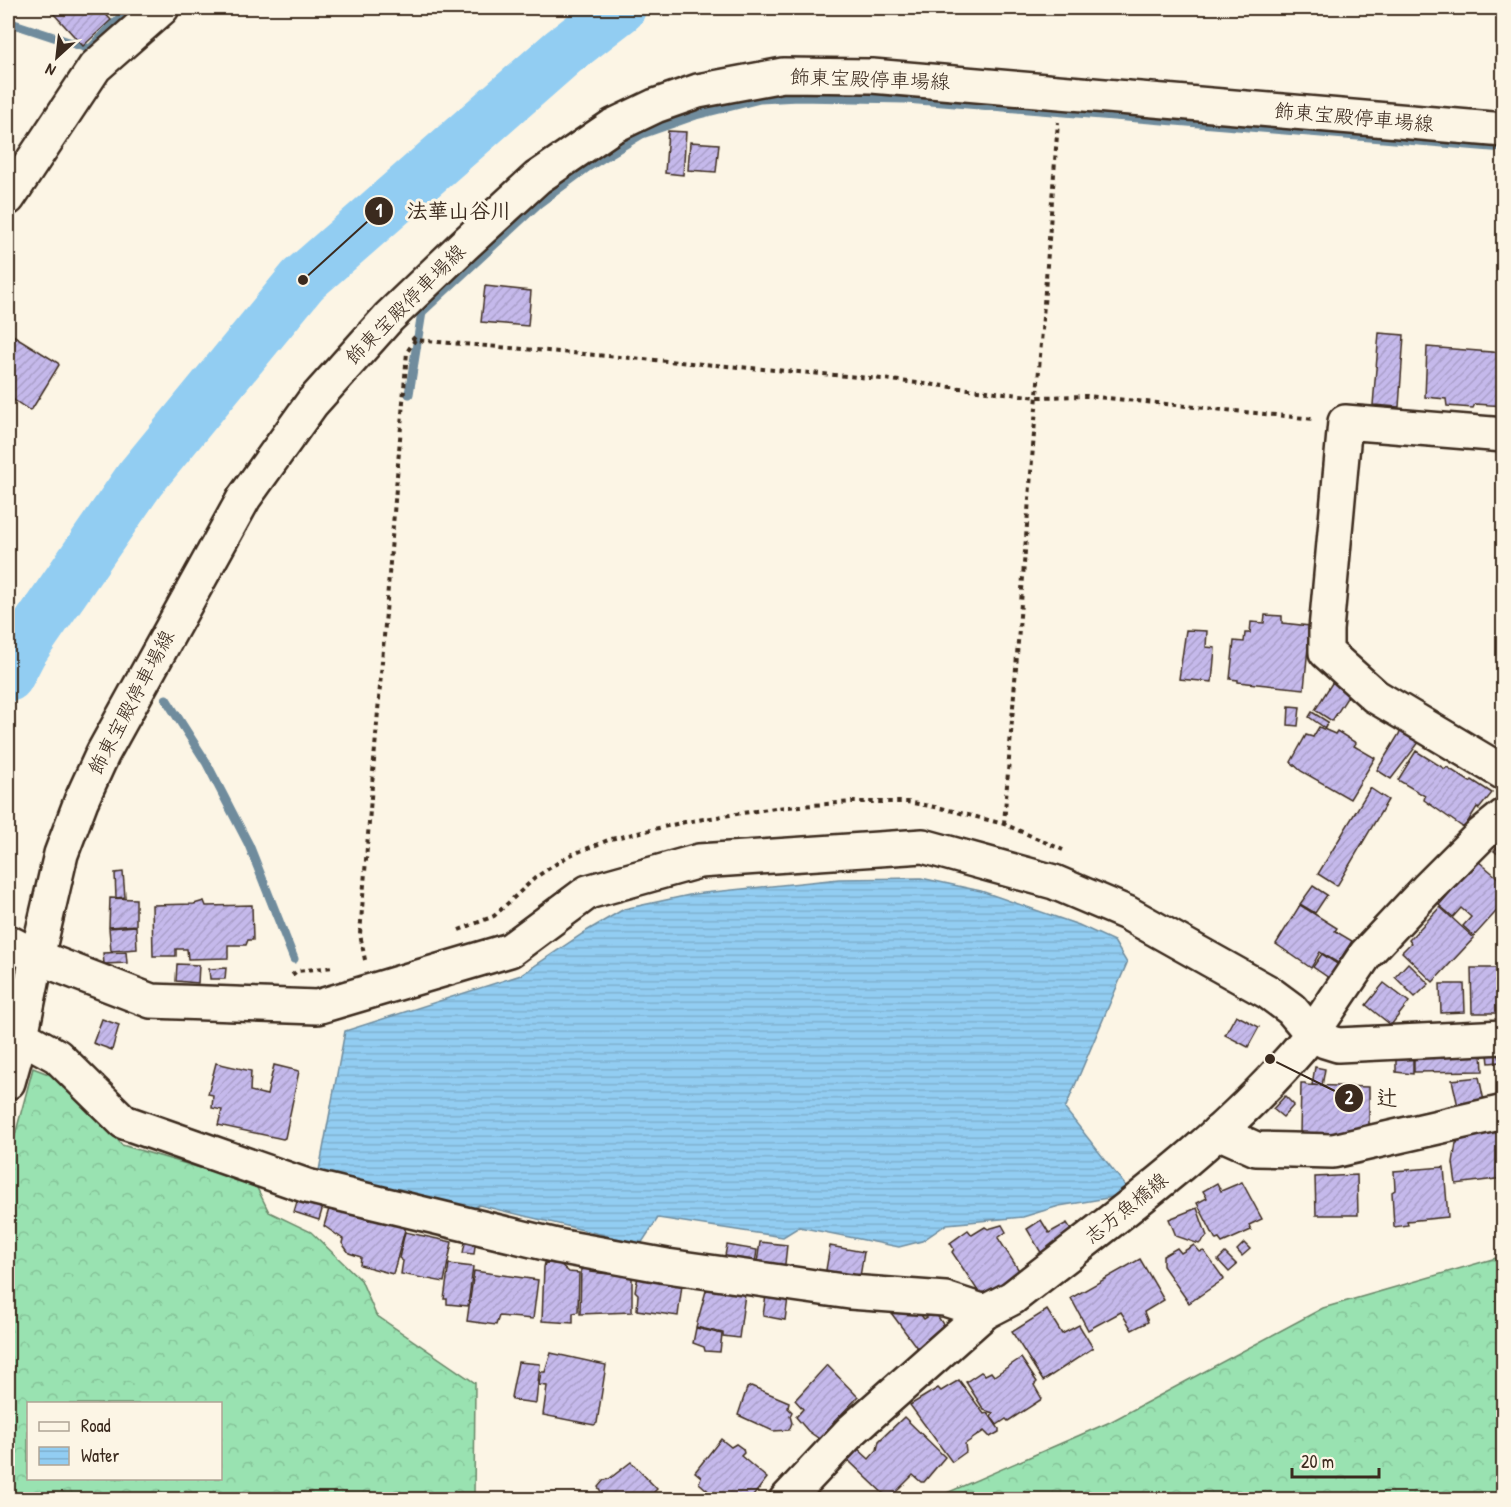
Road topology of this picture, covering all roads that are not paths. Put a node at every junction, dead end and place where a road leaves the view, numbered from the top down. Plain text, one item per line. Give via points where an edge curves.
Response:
1 (162, 8) edge
2 (1503, 130) edge
3 (8, 198) edge
4 (1503, 435) edge
5 (1503, 772) edge
6 (1503, 816) edge
7 (8, 942) edge
8 (37, 957) junction
9 (1312, 1034) junction
10 (21, 1036) junction
11 (1503, 1037) edge
12 (8, 1082) edge
13 (1503, 1112) edge
14 (1218, 1132) junction
15 (985, 1312) junction
16 (786, 1500) edge

1 - 3 street via 95,67
2 - 8 street, 飾東宝殿停車場線 via 872,76 794,75 698,91 613,126 545,172 389,317 312,403 244,498 170,628 81,801 61,854
4 - 5 street via 1345,422 1326,652 1375,696
6 - 9 street, 志方魚橋線 via 1366,954
7 - 8 street
8 - 9 street via 151,1001 317,1007 510,950 588,892 699,861 923,846 1054,882 1127,913 1268,992 1291,1009
8 - 10 street, 飾東宝殿停車場線
9 - 11 street via 1338,1045
9 - 14 street, 志方魚橋線
10 - 12 street, 飾東宝殿停車場線
10 - 15 street via 57,1056 124,1122 307,1186 557,1246 850,1292 945,1299
13 - 14 street via 1333,1151 1256,1149
14 - 15 street, 志方魚橋線 via 1012,1298
15 - 16 street, 志方魚橋線 via 851,1431

